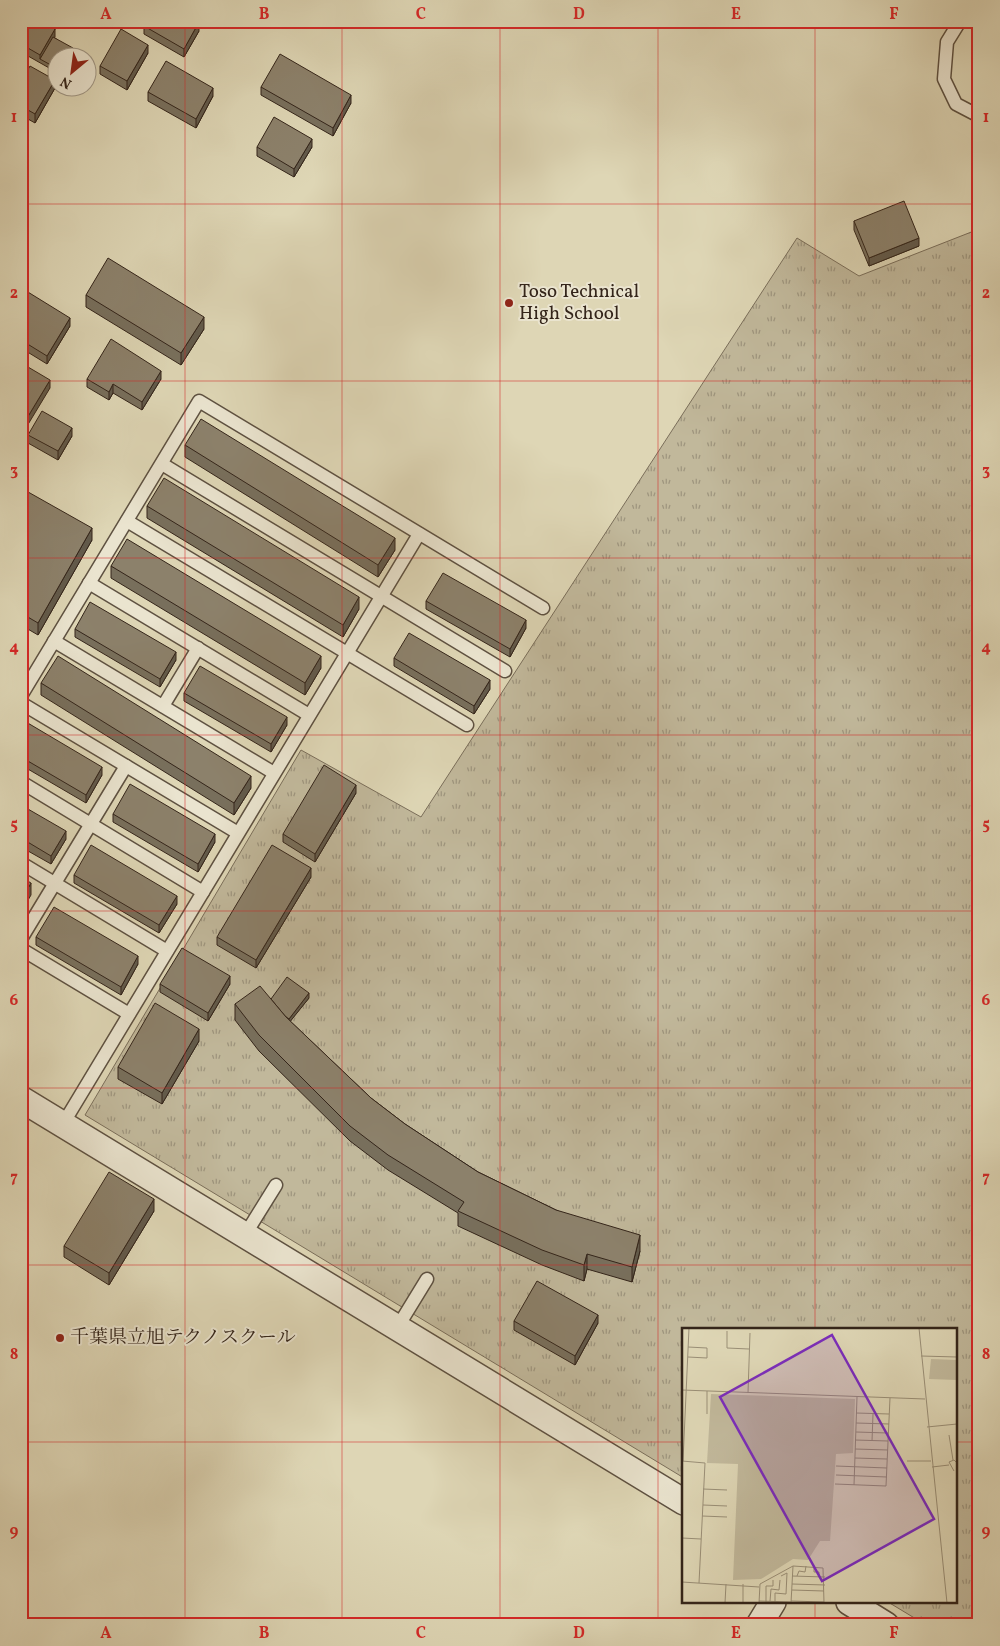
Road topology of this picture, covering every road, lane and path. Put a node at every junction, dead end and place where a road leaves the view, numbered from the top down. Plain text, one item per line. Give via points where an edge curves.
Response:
1 (960, 21) edge
2 (979, 116) edge
3 (162, 464) junction
4 (127, 521) junction
5 (419, 534) junction
6 (89, 583) junction
7 (381, 596) junction
8 (543, 608) dead end
9 (54, 641) junction
10 (198, 648) junction
11 (347, 654) junction
12 (505, 671) dead end
13 (21, 696) edge
14 (21, 702) edge
15 (163, 706) junction
16 (309, 715) junction
17 (467, 725) dead end
18 (126, 766) junction
19 (274, 773) junction
20 (21, 782) edge
21 (91, 824) junction
22 (238, 834) junction
23 (21, 863) edge
24 (54, 884) junction
25 (203, 892) junction
26 (21, 938) edge
27 (21, 949) edge
28 (167, 951) junction
29 (129, 1014) junction
30 (21, 1099) edge
31 (62, 1124) junction
32 (276, 1185) dead end
33 (245, 1235) junction
34 (427, 1280) dead end
35 (398, 1328) junction
36 (682, 1501) edge
37 (772, 1604) edge
38 (852, 1604) edge
39 (759, 1625) edge
40 (886, 1625) edge

1 - 2 lane via 947,42 944,79 956,104
3 - 4 lane
3 - 5 lane via 199,401
3 - 7 lane
4 - 6 lane
4 - 11 lane
5 - 7 lane
5 - 8 lane
6 - 9 lane
6 - 10 lane
7 - 11 lane
7 - 12 lane
9 - 13 lane
9 - 15 lane
10 - 15 lane
10 - 16 lane
11 - 16 lane
11 - 17 lane
14 - 18 lane
15 - 19 lane
16 - 19 lane
18 - 21 lane
18 - 22 lane
19 - 22 lane
20 - 21 lane
21 - 24 lane
21 - 25 lane
22 - 25 lane
23 - 24 lane
24 - 26 lane
24 - 28 lane
25 - 28 lane
27 - 29 lane
28 - 29 lane
29 - 31 lane
30 - 31 street
31 - 33 street
32 - 33 lane
33 - 35 street
34 - 35 lane
35 - 36 street
37 - 39 street
38 - 40 street

